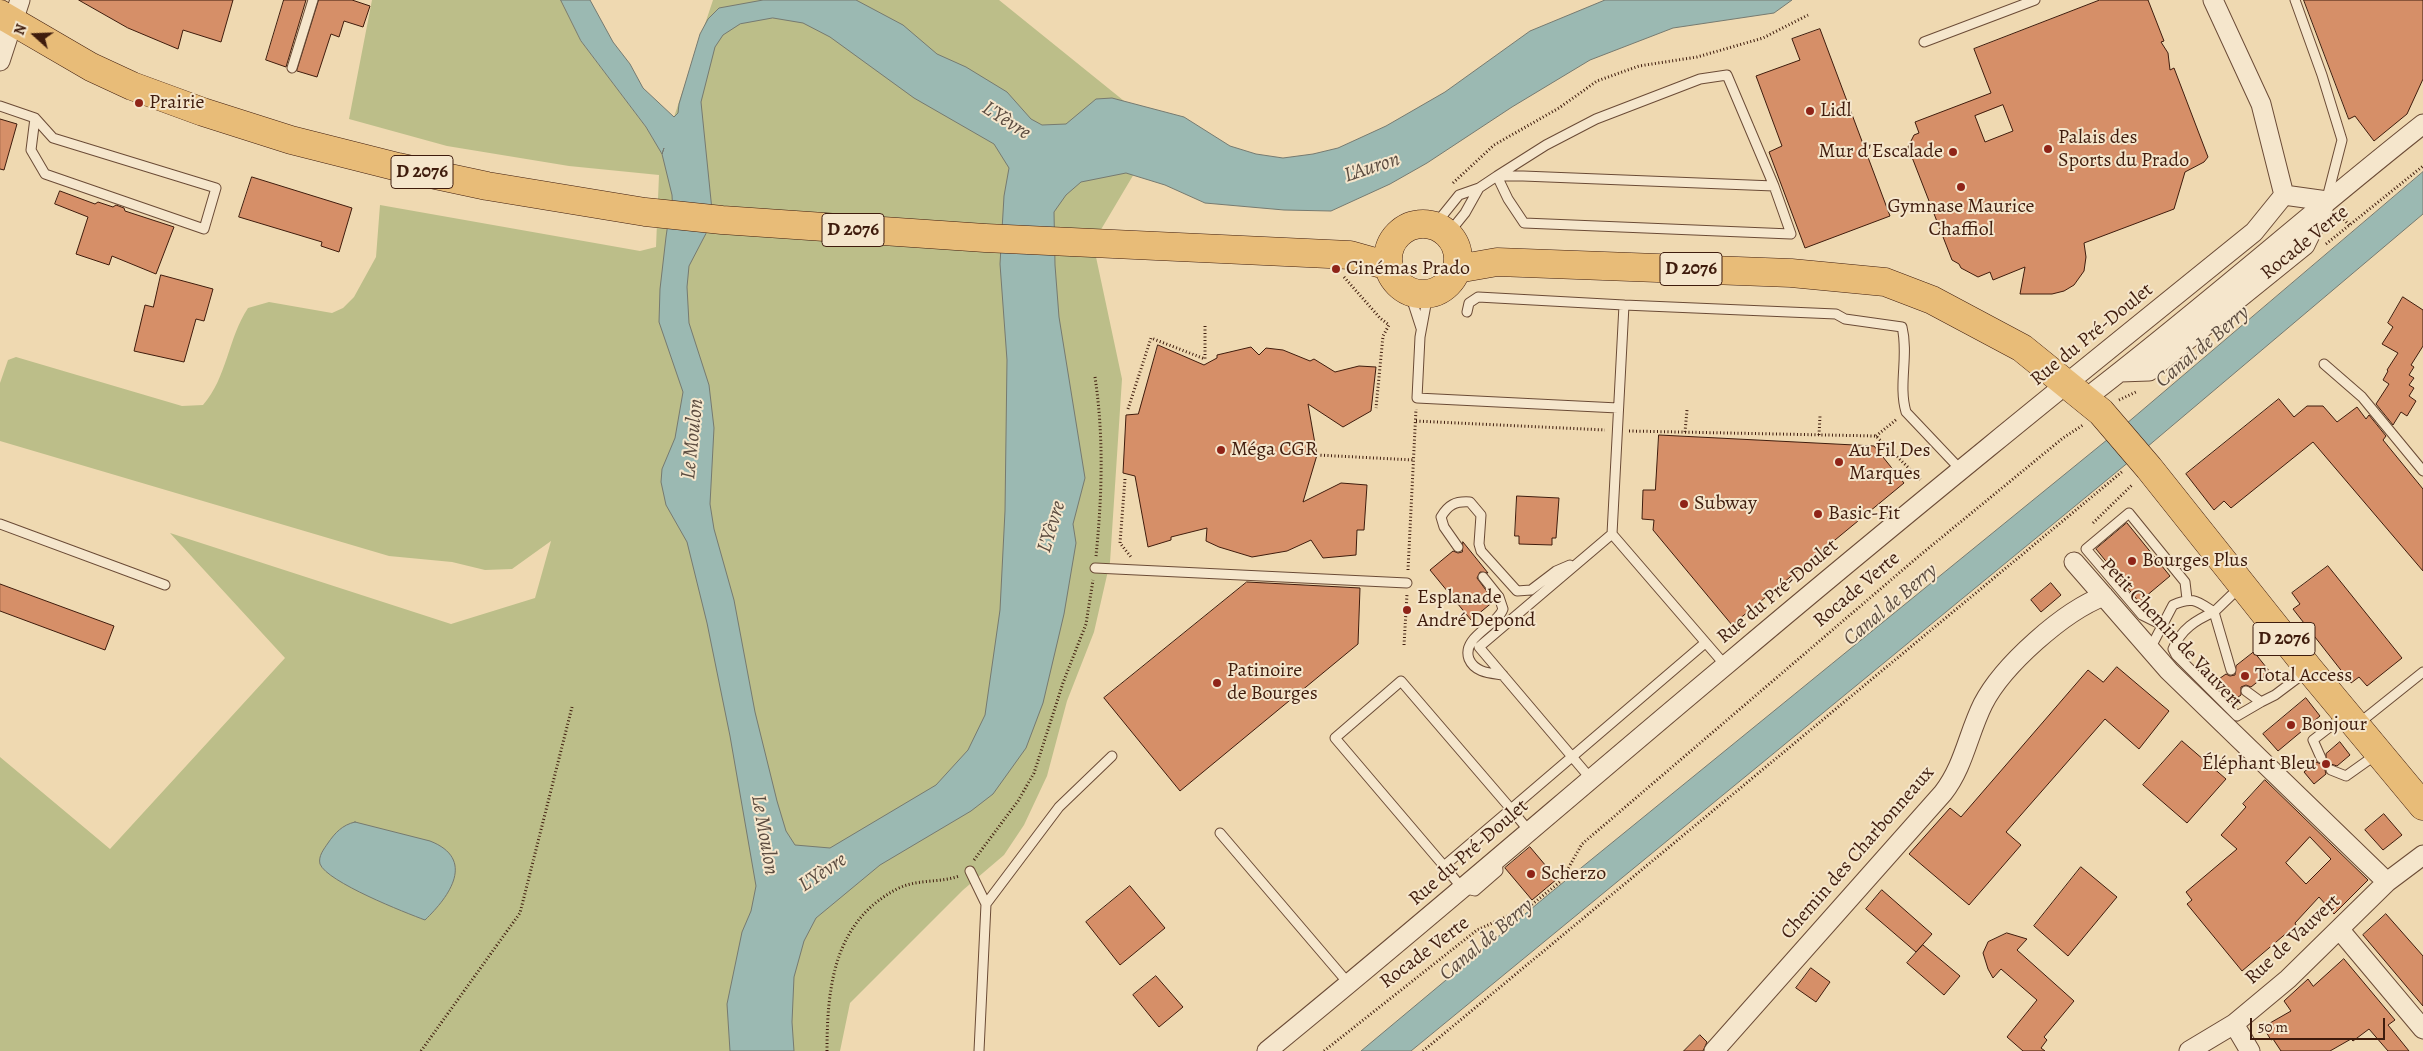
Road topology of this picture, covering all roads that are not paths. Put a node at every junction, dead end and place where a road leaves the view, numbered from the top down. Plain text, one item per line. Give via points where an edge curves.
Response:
1 (313, 0) edge
2 (2035, 0) edge
3 (2213, 0) edge
4 (2294, 0) edge
5 (11, 12) edge
6 (1924, 42) dead end
7 (0, 61) edge
8 (292, 68) dead end
9 (0, 106) edge
10 (35, 118) junction
11 (2423, 124) edge
12 (1497, 176) junction
13 (1774, 186) junction
14 (1479, 188) junction
15 (2284, 195) junction
16 (2326, 201) junction
17 (1449, 245) junction
18 (1390, 255) junction
19 (1418, 292) junction
20 (1624, 305) junction
21 (1466, 312) dead end
22 (1421, 331) junction
23 (2324, 364) dead end
24 (2084, 398) junction
25 (1618, 408) junction
26 (1960, 469) junction
27 (2423, 472) edge
28 (0, 524) edge
29 (1612, 534) junction
30 (1458, 546) dead end
31 (2074, 562) dead end
32 (1578, 563) junction
33 (1095, 568) road end
34 (1483, 577) dead end
35 (1407, 583) road end
36 (165, 584) dead end
37 (2241, 586) junction
38 (2104, 596) junction
39 (2187, 599) junction
40 (2214, 612) junction
41 (2162, 625) junction
42 (1705, 643) junction
43 (2150, 649) junction
44 (1725, 666) junction
45 (2309, 669) junction
46 (2231, 670) dead end
47 (2423, 672) edge
48 (1503, 675) junction
49 (2246, 691) dead end
50 (2261, 702) junction
51 (2351, 720) junction
52 (2378, 753) junction
53 (1112, 756) dead end
54 (1572, 756) junction
55 (2321, 758) dead end
56 (2331, 770) dead end
57 (1591, 778) junction
58 (2423, 806) edge
59 (1511, 809) junction
60 (1529, 831) junction
61 (1220, 833) dead end
62 (2423, 855) edge
63 (1444, 866) junction
64 (970, 872) road end
65 (2387, 882) junction
66 (1462, 888) junction
67 (986, 904) junction
68 (2339, 929) junction
69 (1349, 984) junction
70 (2234, 1024) junction
71 (2423, 1029) edge
72 (980, 1051) edge
73 (1267, 1051) edge
74 (1714, 1051) edge
75 (2189, 1051) edge
76 (2250, 1051) edge

1 - 8 lane
2 - 6 lane
3 - 15 street via 2261,104
4 - 16 lane via 2342,140
5 - 7 street
5 - 18 main road, D 2076 via 74,59 124,83 203,112 291,140 487,186 645,212 722,220 985,238
9 - 10 lane
10 - 10 lane via 53,138 216,188 204,229 45,174 31,150
11 - 16 street, Rue du Pré-Doulet
12 - 13 lane
12 - 13 lane via 1524,223 1790,234
12 - 13 lane via 1596,119 1700,79 1727,76
12 - 14 lane
14 - 17 lane
14 - 17 lane via 1459,195 1453,203
15 - 16 street
15 - 24 street, Rue du Pré-Doulet via 2254,232
16 - 24 street, Rue du Pré-Doulet via 2305,245 2149,371 2120,372
17 - 18 main road via 1422,224 1407,228
17 - 19 main road via 1449,283 1442,288
17 - 24 main road, D 2076 via 1497,262 1791,273 1885,282 1932,300 2022,348
18 - 19 main road via 1393,276 1400,285
19 - 22 lane
19 - 22 lane
20 - 21 lane via 1478,297 1469,303
20 - 25 lane
20 - 26 lane via 1836,314 1845,319 1902,327 1906,340 1903,401 1906,412
22 - 25 lane via 1417,398
23 - 27 lane via 2362,398
24 - 26 street, Rue du Pré-Doulet
24 - 37 main road, D 2076 via 2145,462
25 - 29 lane
26 - 44 street, Rue du Pré-Doulet
28 - 36 lane
29 - 32 lane
29 - 42 lane
30 - 32 lane via 1441,517 1451,504 1470,502 1481,515 1481,551 1516,591 1531,590 1556,571
31 - 38 street, Petit Chemin de Vauvert
32 - 48 lane via 1479,647
33 - 35 lane
34 - 48 lane via 1499,597 1503,609 1497,620 1470,644 1470,660 1475,668
37 - 40 lane
37 - 45 main road, D 2076
38 - 43 street, Petit Chemin de Vauvert
38 - 74 street, Chemin des Charbonneaux via 2062,619 2011,667 1984,703 1962,762 1949,786
39 - 40 lane via 2200,602
39 - 41 lane via 2173,605
39 - 41 lane via 2185,582 2129,513 2086,549 2142,615
40 - 46 lane
40 - 50 lane via 2194,621 2177,639 2173,648 2176,655 2237,716
41 - 43 lane
42 - 44 lane
42 - 54 lane
43 - 65 street, Petit Chemin de Vauvert
44 - 57 street, Rue du Pré-Doulet
45 - 50 lane
45 - 51 main road, D 2076
47 - 51 lane
48 - 54 lane
49 - 50 lane
51 - 52 main road, D 2076
51 - 55 lane via 2313,740
52 - 56 lane via 2346,776
52 - 58 main road, D 2076
53 - 67 lane via 1059,807
54 - 57 lane
54 - 59 lane
57 - 60 street, Rue du Pré-Doulet
59 - 60 lane
59 - 63 lane
59 - 63 lane via 1401,681 1335,738
60 - 66 street, Rue du Pré-Doulet
61 - 69 lane
62 - 65 street, Rue de Vauvert
63 - 66 lane
64 - 67 lane
65 - 68 street, Rue de Vauvert
66 - 69 street, Rue du Pré-Doulet
67 - 72 lane
68 - 70 street, Rue de Vauvert via 2288,979
68 - 71 street
69 - 73 street, Rue du Pré-Doulet
70 - 75 street, Rue de Vauvert
70 - 76 street

